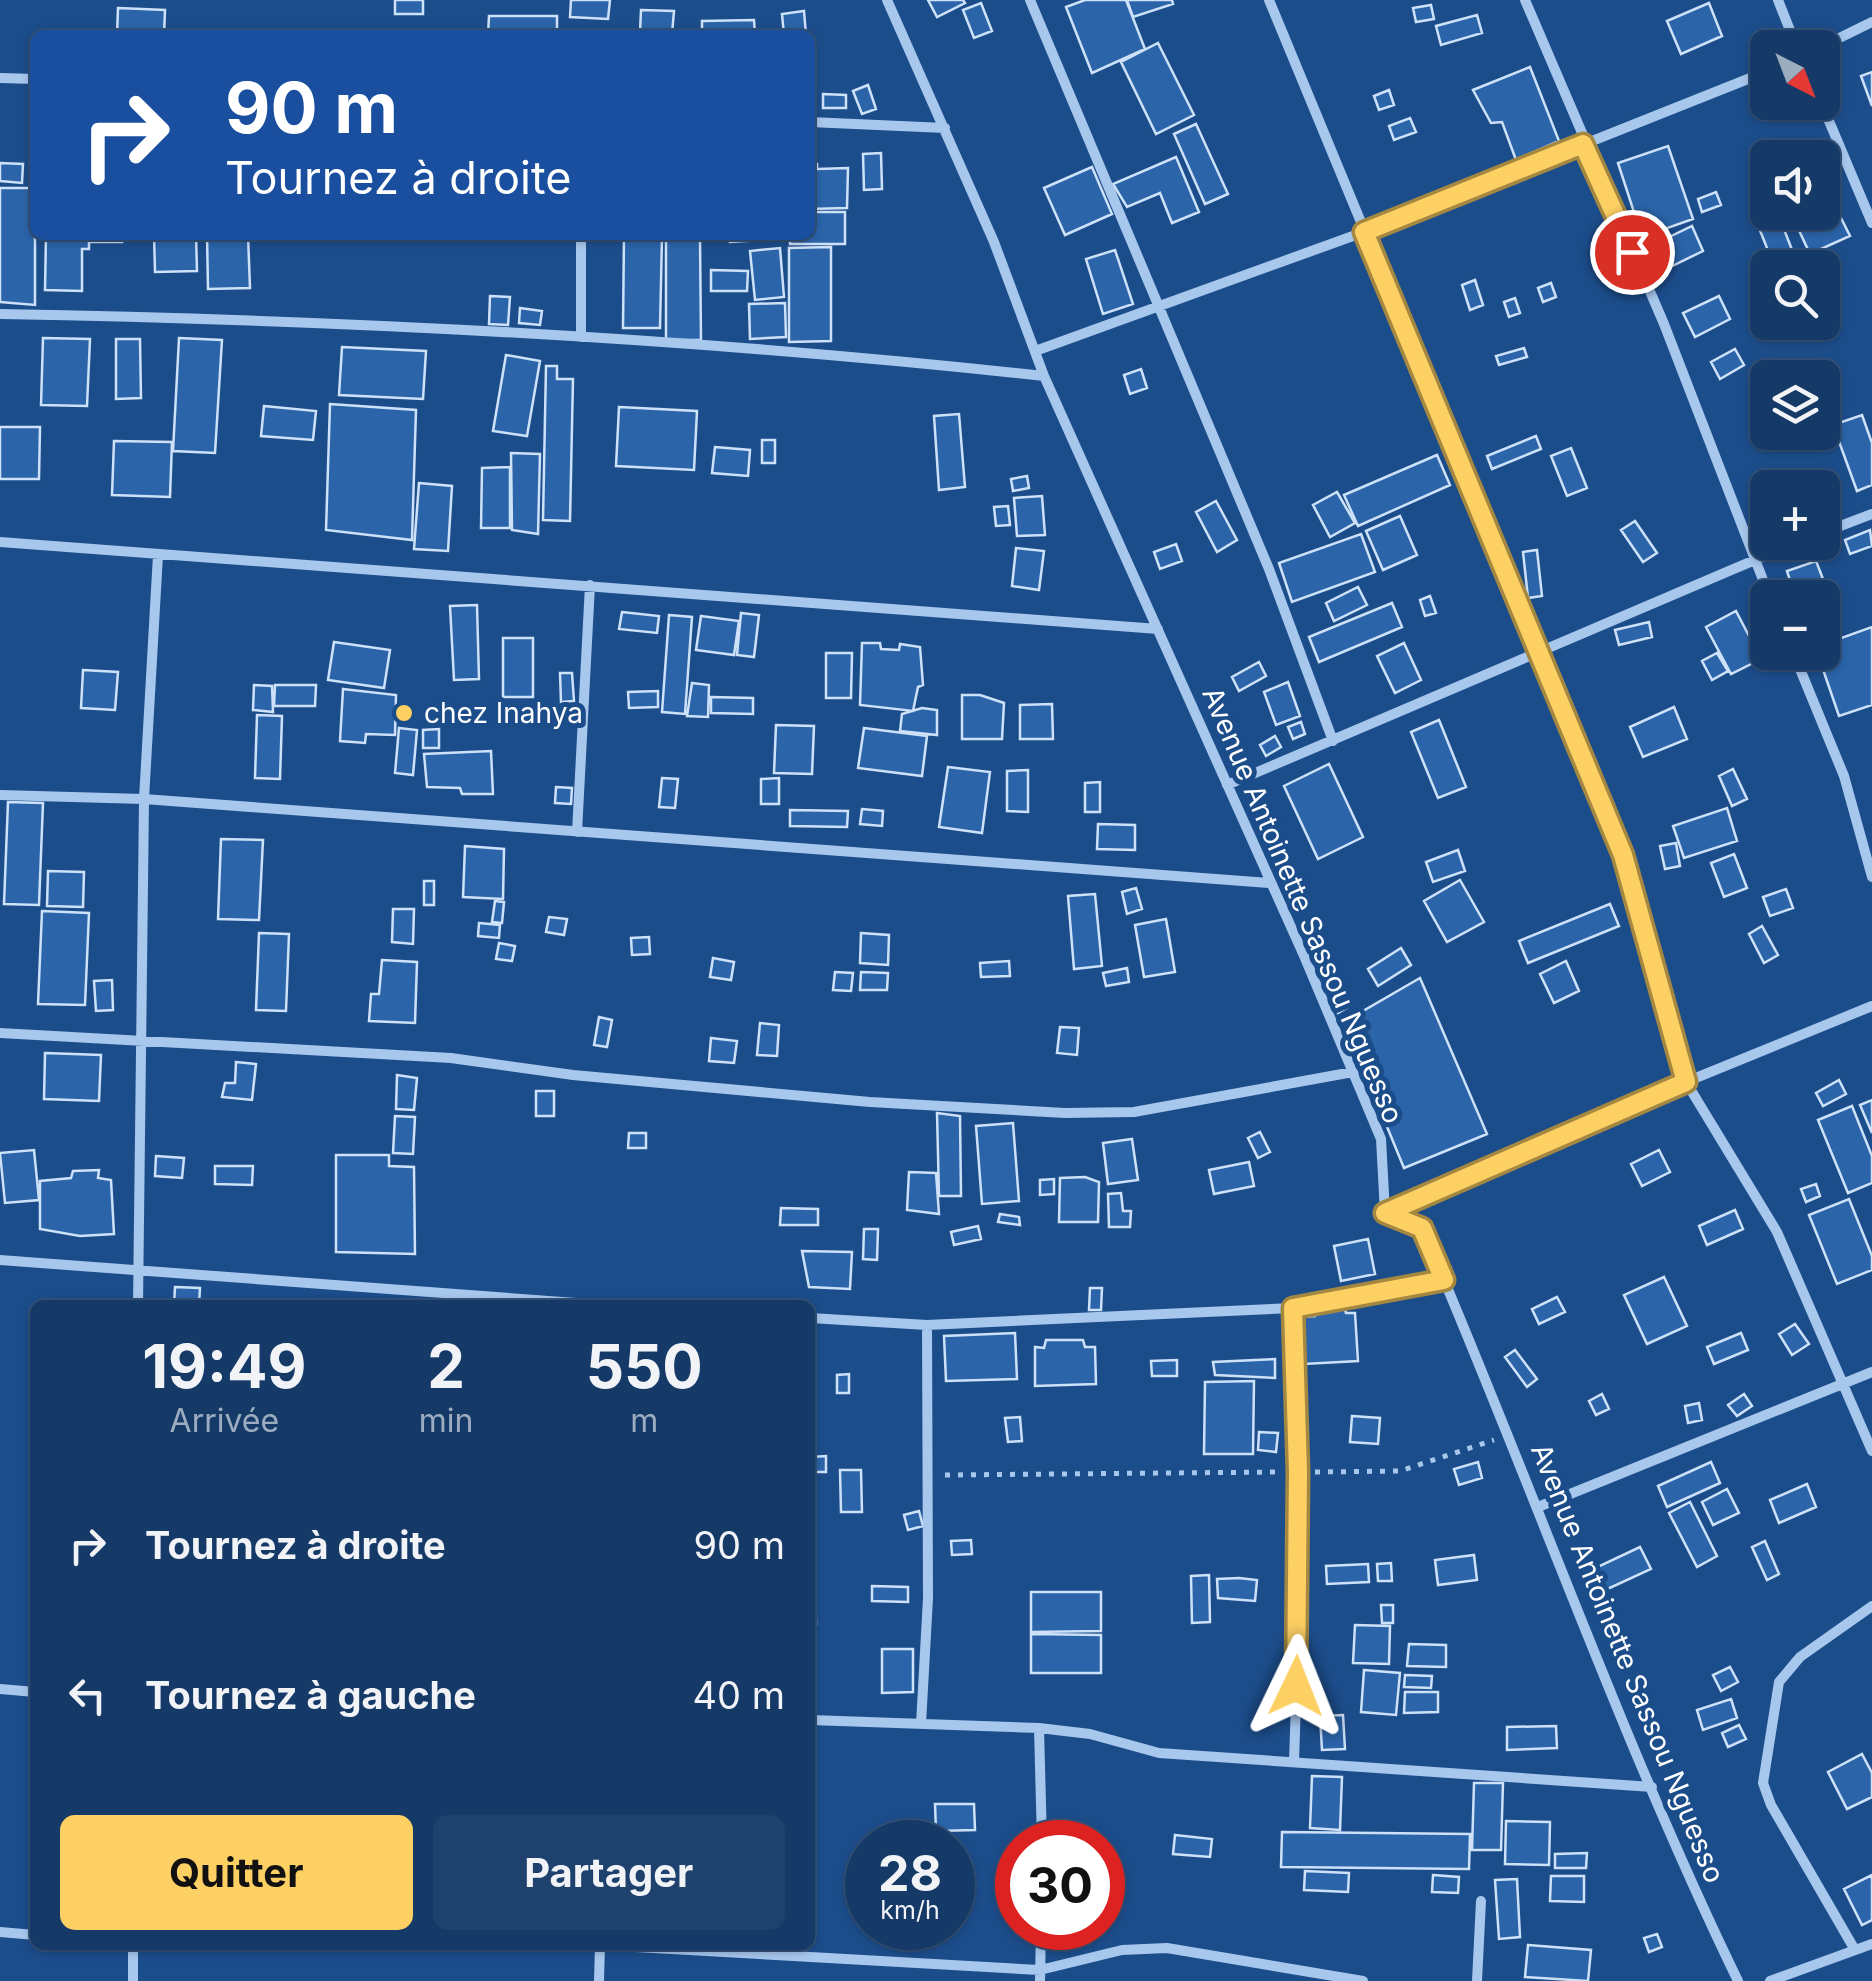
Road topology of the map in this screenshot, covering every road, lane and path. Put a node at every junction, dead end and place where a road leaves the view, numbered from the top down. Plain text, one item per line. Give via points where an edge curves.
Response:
1 (887, 0) edge
2 (1030, 0) edge
3 (1269, 0) edge
4 (1525, 0) edge
5 (1778, 0) edge
6 (1872, 22) edge
7 (1790, 30) edge
8 (1840, 38) edge
9 (0, 78) edge
10 (1750, 78) edge
11 (30, 79) edge
12 (1829, 120) edge
13 (815, 122) edge
14 (945, 128) junction
15 (1583, 144) junction
16 (1872, 223) edge
17 (1364, 232) junction
18 (581, 240) edge
19 (1156, 308) junction
20 (0, 314) edge
21 (581, 337) junction
22 (1038, 350) junction
23 (1044, 376) junction
24 (1872, 514) edge
25 (1840, 526) edge
26 (0, 542) edge
27 (1750, 549) edge
28 (158, 556) junction
29 (1752, 560) edge
30 (590, 585) junction
31 (1158, 629) junction
32 (1538, 655) junction
33 (1800, 670) edge
34 (1333, 741) junction
35 (1227, 786) junction
36 (0, 796) edge
37 (144, 800) junction
38 (577, 832) junction
39 (1872, 877) edge
40 (1269, 883) junction
41 (1872, 1006) edge
42 (0, 1033) edge
43 (139, 1040) junction
44 (1353, 1072) junction
45 (1686, 1082) junction
46 (1385, 1213) junction
47 (0, 1260) edge
48 (138, 1272) junction
49 (1444, 1280) junction
50 (138, 1300) edge
51 (530, 1300) edge
52 (1293, 1308) junction
53 (815, 1318) edge
54 (927, 1325) junction
55 (1872, 1372) edge
56 (1842, 1386) junction
57 (1511, 1434) junction
58 (1872, 1450) edge
59 (1298, 1472) junction
60 (928, 1475) junction
61 (1538, 1507) junction
62 (1872, 1606) edge
63 (0, 1689) edge
64 (30, 1692) edge
65 (815, 1720) edge
66 (921, 1724) junction
67 (1039, 1728) junction
68 (1294, 1761) junction
69 (1652, 1787) junction
70 (1041, 1820) edge
71 (1481, 1901) dead end
72 (0, 1932) edge
73 (30, 1935) edge
74 (1872, 1944) edge
75 (133, 1950) edge
76 (600, 1950) edge
77 (671, 1950) edge
78 (1041, 1950) edge
79 (1854, 1950) junction
80 (1040, 1976) edge
81 (134, 1981) edge
82 (599, 1981) edge
83 (1363, 1981) edge
84 (1477, 1981) edge
85 (1738, 1981) edge
86 (1770, 1981) edge

1 - 14 street, Avenue Antoinette Sassou Nguesso
2 - 19 street
3 - 17 street
4 - 15 street
5 - 7 street
6 - 8 street
9 - 11 street
10 - 15 street
12 - 16 street
13 - 14 street
14 - 22 street, Avenue Antoinette Sassou Nguesso
15 - 17 street
15 - 27 street via 1664,324
17 - 19 street
17 - 32 street
18 - 21 street
19 - 22 street
19 - 34 street
20 - 21 street via 253,318
21 - 23 street via 808,350
22 - 23 street, Avenue Antoinette Sassou Nguesso
23 - 31 street, Avenue Antoinette Sassou Nguesso
24 - 25 street
26 - 28 street
28 - 30 street
28 - 37 street
29 - 32 street
30 - 31 street
30 - 38 street
31 - 35 street, Avenue Antoinette Sassou Nguesso
32 - 34 street
32 - 45 street via 1623,855
33 - 39 street via 1844,776
34 - 35 street
35 - 40 street, Avenue Antoinette Sassou Nguesso
36 - 37 street
37 - 38 street
37 - 43 street
38 - 40 street
40 - 44 street, Avenue Antoinette Sassou Nguesso
41 - 45 street
42 - 43 street
43 - 44 street via 451,1058 870,1102 1065,1113 1134,1112
43 - 48 street
44 - 46 street, Avenue Antoinette Sassou Nguesso via 1381,1139
45 - 46 street
45 - 56 street via 1776,1232
46 - 49 street, Avenue Antoinette Sassou Nguesso via 1422,1228
47 - 48 street
48 - 50 street
48 - 51 street
49 - 52 street
49 - 57 street, Avenue Antoinette Sassou Nguesso
52 - 54 street
52 - 59 street
53 - 54 street
54 - 60 street
55 - 56 street
56 - 58 street
56 - 61 street
57 - 59 path via 1400,1472
57 - 61 street, Avenue Antoinette Sassou Nguesso
59 - 60 path
59 - 68 street
60 - 66 street
61 - 69 street, Avenue Antoinette Sassou Nguesso
62 - 79 street via 1800,1658 1779,1682 1763,1782
63 - 64 street
65 - 66 street
66 - 67 street
67 - 68 street via 1159,1754
67 - 70 street
68 - 69 street
69 - 85 street, Avenue Antoinette Sassou Nguesso
71 - 84 street
72 - 73 street
74 - 79 street
75 - 81 street
76 - 82 street
77 - 80 street
78 - 80 street
79 - 86 street
80 - 83 street via 1122,1950 1167,1948

